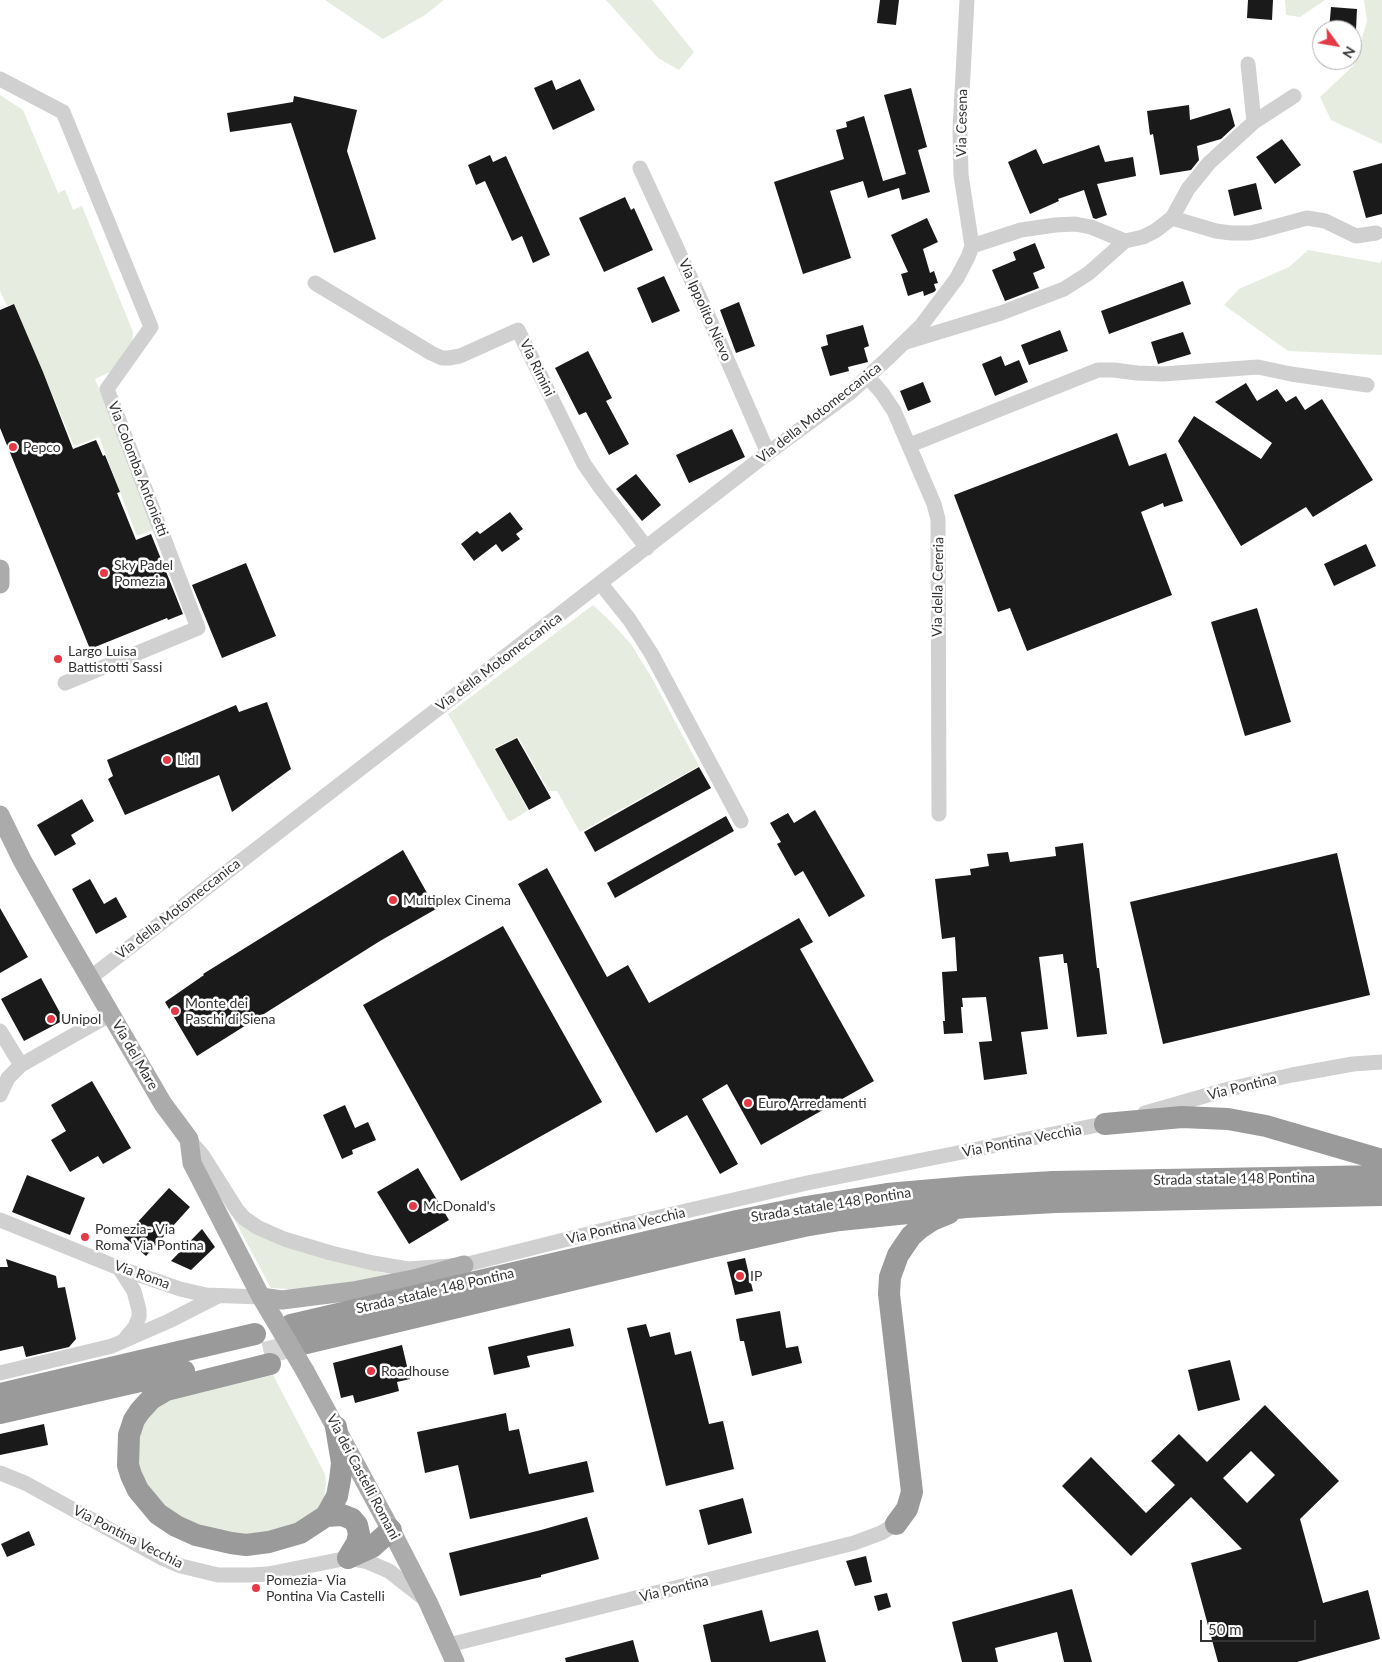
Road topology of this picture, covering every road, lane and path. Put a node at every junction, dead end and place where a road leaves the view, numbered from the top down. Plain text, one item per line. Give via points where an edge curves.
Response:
1 (967, 0) edge
2 (1248, 64) dead end
3 (0, 79) edge
4 (1294, 96) dead end
5 (1254, 122) junction
6 (640, 168) dead end
7 (1172, 218) junction
8 (1376, 232) dead end
9 (1125, 241) junction
10 (972, 246) junction
11 (315, 283) dead end
12 (905, 342) junction
13 (868, 377) junction
14 (1367, 385) dead end
15 (910, 445) junction
16 (768, 453) junction
17 (647, 548) junction
18 (601, 584) junction
19 (65, 683) dead end
20 (939, 814) dead end
21 (0, 815) edge
22 (741, 821) dead end
23 (90, 978) junction
24 (111, 1014) junction
25 (0, 1030) edge
26 (0, 1053) edge
27 (1382, 1062) edge
28 (20, 1065) junction
29 (0, 1094) edge
30 (1105, 1124) junction
31 (190, 1142) junction
32 (1382, 1160) edge
33 (1382, 1176) edge
34 (1382, 1195) edge
35 (966, 1207) junction
36 (0, 1220) edge
37 (464, 1265) junction
38 (119, 1268) junction
39 (218, 1296) junction
40 (261, 1297) junction
41 (112, 1346) junction
42 (301, 1348) junction
43 (263, 1350) junction
44 (0, 1373) edge
45 (0, 1394) edge
46 (0, 1413) edge
47 (336, 1427) junction
48 (0, 1473) edge
49 (326, 1516) junction
50 (896, 1524) joint
51 (392, 1530) junction
52 (348, 1558) junction
53 (428, 1602) junction
54 (452, 1654) edge

1 - 10 street, Via Cesena via 960,130 966,216
2 - 5 street
3 - 19 street, Via Colomba Antonietti via 62,112 150,327 107,390 198,628
4 - 5 street, Via della Motomeccanica
5 - 7 street, Via della Motomeccanica via 1201,172
6 - 16 street, Via Ippolito Nievo
7 - 8 street via 1226,233 1250,233 1307,218 1324,221 1356,236
7 - 9 street, Via della Motomeccanica via 1150,235
9 - 10 street via 1075,224 1028,228
9 - 12 street, Via della Motomeccanica via 1089,273 1064,289 1001,313
10 - 12 street, Via della Motomeccanica via 947,292
11 - 17 street, Via Rimini via 442,358 460,356 518,330 584,464
12 - 13 street, Via della Motomeccanica
13 - 15 street, Via della Cereria via 888,401
13 - 16 street, Via della Motomeccanica
14 - 15 street via 1258,367 1164,374 1098,370
15 - 20 street, Via della Cereria via 938,519
16 - 17 street, Via della Motomeccanica
17 - 18 street, Via della Motomeccanica
18 - 22 street via 651,652
18 - 23 street, Via della Motomeccanica
21 - 23 main road, Via del Mare
23 - 24 main road, Via del Mare
24 - 28 street
24 - 31 main road, Via del Mare via 163,1104
25 - 28 street
26 - 28 street
27 - 30 street, Via Pontina via 1353,1064 1228,1089
28 - 29 street
30 - 32 highway via 1182,1117 1228,1119 1266,1126
30 - 37 street, Via Pontina Vecchia via 807,1183
31 - 37 street, Via Pontina Vecchia via 203,1156 237,1210 266,1232 331,1253 388,1266 408,1269
31 - 40 main road, Via del Mare via 192,1163
33 - 42 highway, Strada statale 148 Pontina via 1053,1182 887,1194 718,1225
34 - 35 highway, Strada statale 148 Pontina
35 - 42 highway, Strada statale 148 Pontina via 804,1226 367,1329
35 - 50 highway via 932,1220 911,1236 890,1277 889,1294 912,1492 907,1509
36 - 38 street, Via Roma
37 - 40 main road via 441,1273 353,1291 282,1300
38 - 39 street, Via Roma via 180,1289
38 - 41 street via 134,1291 139,1317 131,1334
39 - 40 street, Via Roma
39 - 41 street
40 - 42 main road, Via dei Castelli Romani, bridge
41 - 44 street
42 - 47 main road, Via dei Castelli Romani
43 - 45 highway
43 - 46 highway
43 - 49 highway via 156,1395 140,1411 128,1436 127,1459 131,1475 145,1500 162,1518 196,1535 217,1541 246,1545 269,1542 300,1533
47 - 49 highway via 341,1451 340,1480
47 - 51 main road, Via dei Castelli Romani
48 - 52 street, Via Pontina Vecchia via 25,1483 160,1557 201,1571 251,1575
49 - 52 highway via 342,1515 357,1525 357,1543
50 - 54 street, Via Pontina via 881,1534 854,1543
51 - 52 highway via 372,1547
51 - 53 main road, Via dei Castelli Romani
52 - 53 street, Via Pontina Vecchia via 389,1571
53 - 54 main road, Via dei Castelli Romani

